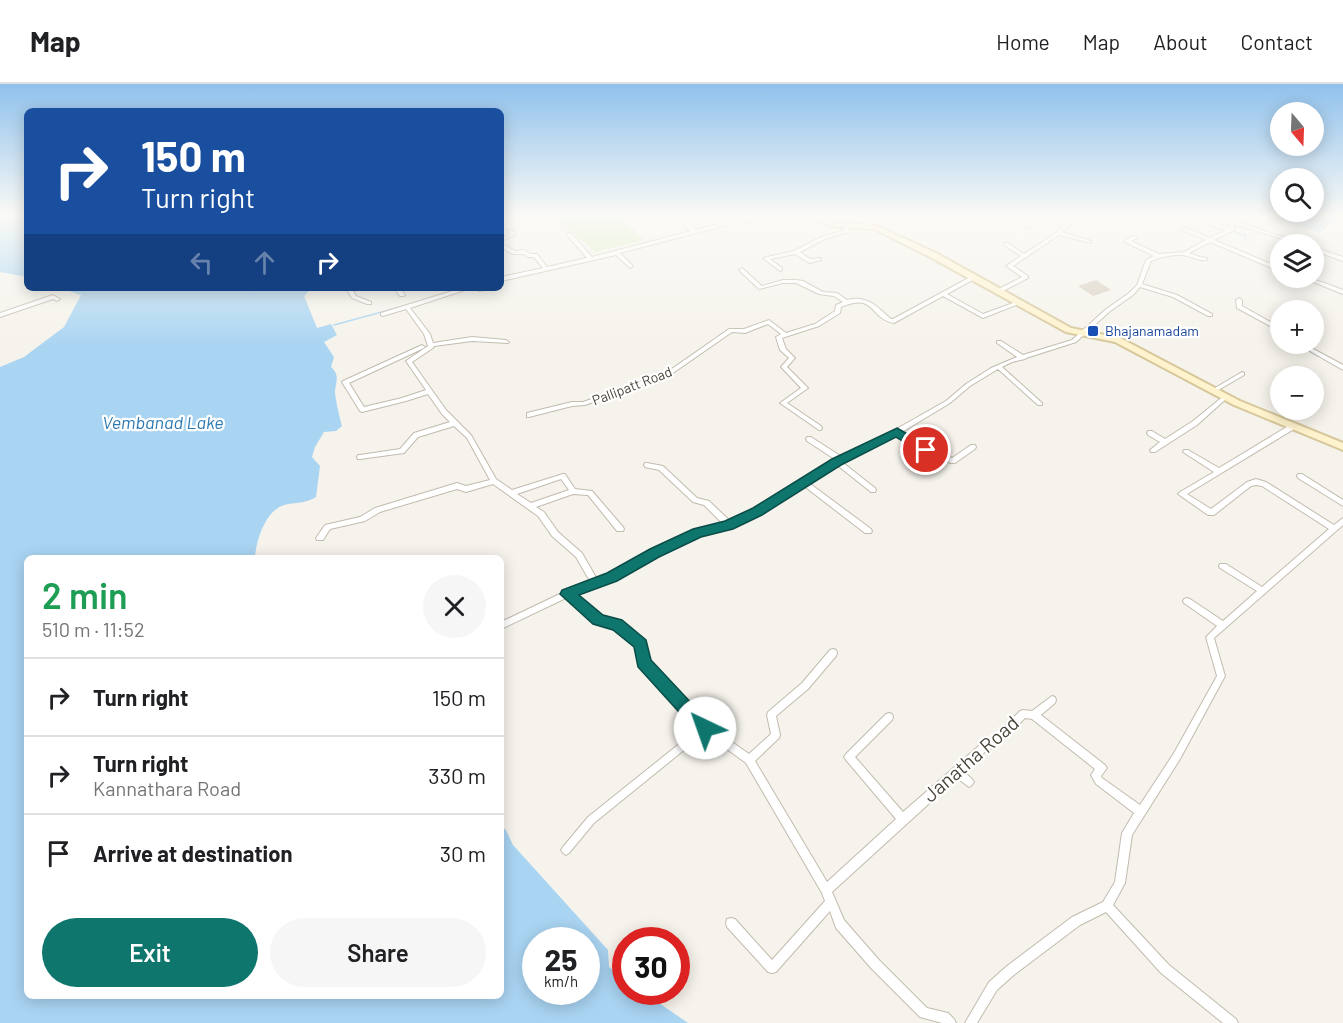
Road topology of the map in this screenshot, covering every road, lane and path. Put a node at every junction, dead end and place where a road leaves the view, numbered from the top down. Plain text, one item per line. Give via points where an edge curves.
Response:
1 (538, 259) edge
2 (591, 259) edge
3 (623, 259) edge
4 (767, 259) edge
5 (806, 259) edge
6 (819, 259) dead end
7 (938, 259) edge
8 (1020, 259) edge
9 (1152, 259) edge
10 (1199, 259) edge
11 (1205, 259) dead end
12 (1255, 259) edge
13 (1270, 265) edge
14 (630, 266) dead end
15 (546, 269) junction
16 (780, 269) dead end
17 (742, 270) dead end
18 (974, 277) junction
19 (504, 278) edge
20 (1139, 285) junction
21 (1324, 285) edge
22 (351, 291) edge
23 (399, 291) edge
24 (447, 291) edge
25 (999, 291) junction
26 (1343, 292) edge
27 (402, 295) dead end
28 (945, 295) junction
29 (57, 299) dead end
30 (1239, 300) dead end
31 (846, 302) junction
32 (369, 303) dead end
33 (1018, 303) junction
34 (407, 307) junction
35 (383, 314) dead end
36 (0, 315) edge
37 (1210, 315) dead end
38 (1270, 324) edge
39 (1080, 334) junction
40 (785, 335) junction
41 (506, 342) dead end
42 (999, 342) dead end
43 (431, 344) junction
44 (1318, 354) edge
45 (1023, 358) junction
46 (999, 367) junction
47 (1343, 368) edge
48 (1242, 374) dead end
49 (429, 391) junction
50 (1214, 391) junction
51 (1225, 397) junction
52 (1040, 404) dead end
53 (529, 416) dead end
54 (455, 423) junction
55 (1292, 427) junction
56 (819, 428) dead end
57 (897, 432) junction
58 (1150, 433) dead end
59 (809, 439) dead end
60 (1164, 442) junction
61 (972, 447) dead end
62 (1343, 447) edge
63 (1153, 450) dead end
64 (1186, 452) dead end
65 (360, 457) dead end
66 (839, 461) junction
67 (647, 465) dead end
68 (1218, 471) junction
69 (1300, 476) dead end
70 (494, 481) junction
71 (805, 483) junction
72 (873, 490) dead end
73 (573, 491) junction
74 (512, 493) junction
75 (1343, 502) edge
76 (532, 506) junction
77 (1343, 520) edge
78 (729, 525) junction
79 (620, 529) dead end
80 (1334, 529) junction
81 (868, 531) dead end
82 (320, 538) dead end
83 (1223, 566) dead end
84 (596, 585) junction
85 (1261, 590) junction
86 (567, 594) junction
87 (1187, 601) dead end
88 (504, 625) edge
89 (1223, 625) junction
90 (833, 653) dead end
91 (1052, 700) dead end
92 (1034, 715) junction
93 (889, 717) dead end
94 (705, 728) junction
95 (749, 760) junction
96 (957, 772) junction
97 (969, 782) dead end
98 (1140, 812) junction
99 (903, 819) junction
100 (566, 850) dead end
101 (826, 890) junction
102 (831, 902) junction
103 (1107, 906) junction
104 (731, 923) dead end
105 (950, 1023) edge
106 (971, 1023) edge
107 (1231, 1023) edge

1 - 15 street
2 - 15 street
3 - 14 street
4 - 16 street
5 - 6 street
7 - 18 main road
8 - 25 street via 1009,266 1026,277
9 - 20 street
10 - 11 street
12 - 13 street
15 - 19 street
17 - 31 street via 761,288 791,280 822,295 835,294
18 - 25 main road
18 - 28 street
20 - 37 street via 1175,296
20 - 39 street
21 - 26 street
22 - 32 street via 354,297
23 - 27 street
24 - 34 street
25 - 33 main road
28 - 31 street via 894,321 862,298
28 - 33 street via 982,316
29 - 36 street via 53,297
30 - 38 street via 1239,307
31 - 40 street via 817,325
33 - 39 main road
34 - 35 street
34 - 43 street
39 - 45 street via 1074,340
39 - 50 main road via 1117,340
40 - 53 street, Pallipatt Road via 769,322 745,331 731,330 668,374 583,404
40 - 56 street via 779,337 783,350 792,358 784,367 805,388 783,403
41 - 43 street via 472,339
42 - 45 street
43 - 49 street via 409,361
43 - 49 street via 345,382 362,410 398,403
44 - 47 street
45 - 46 street
46 - 52 street
46 - 57 street
48 - 50 street
49 - 54 street
50 - 51 main road
51 - 55 main road
51 - 60 street via 1195,423
54 - 65 street via 417,435 402,451
54 - 70 street via 469,437
55 - 62 main road
55 - 68 street
57 - 61 street via 953,461
57 - 66 street
58 - 60 street
59 - 66 street
60 - 63 street
64 - 68 street
66 - 71 street
66 - 72 street
67 - 78 street via 661,468
68 - 80 street via 1182,494 1211,513 1256,482
69 - 75 street
70 - 74 street
70 - 82 street via 466,489 457,486 378,510 362,519 328,528
71 - 78 street
71 - 81 street
73 - 74 street via 564,476
73 - 76 street
73 - 79 street via 590,493
74 - 76 street
76 - 84 street via 579,555
77 - 80 street
78 - 84 street via 698,532
80 - 85 street
83 - 85 street
84 - 86 street
85 - 89 street
86 - 88 street
86 - 94 street via 599,620 617,624 641,644 644,662
87 - 89 street
89 - 98 street via 1210,637 1221,676 1177,756
90 - 95 street via 805,686 771,715 776,735
91 - 92 street
92 - 96 street, Janatha Road via 1023,714
92 - 98 street, Janatha Road via 1102,768 1096,775 1099,781
93 - 99 street via 849,757
94 - 95 street
94 - 100 street via 591,820
95 - 101 street
96 - 97 street
96 - 99 street, Janatha Road
98 - 103 street via 1127,832 1120,883
99 - 101 street, Janatha Road
101 - 102 street
102 - 104 street via 772,968
102 - 105 street via 840,924 883,972 924,1012 944,1017
103 - 106 street via 1076,921 1011,970 993,986
103 - 107 street via 1165,969

